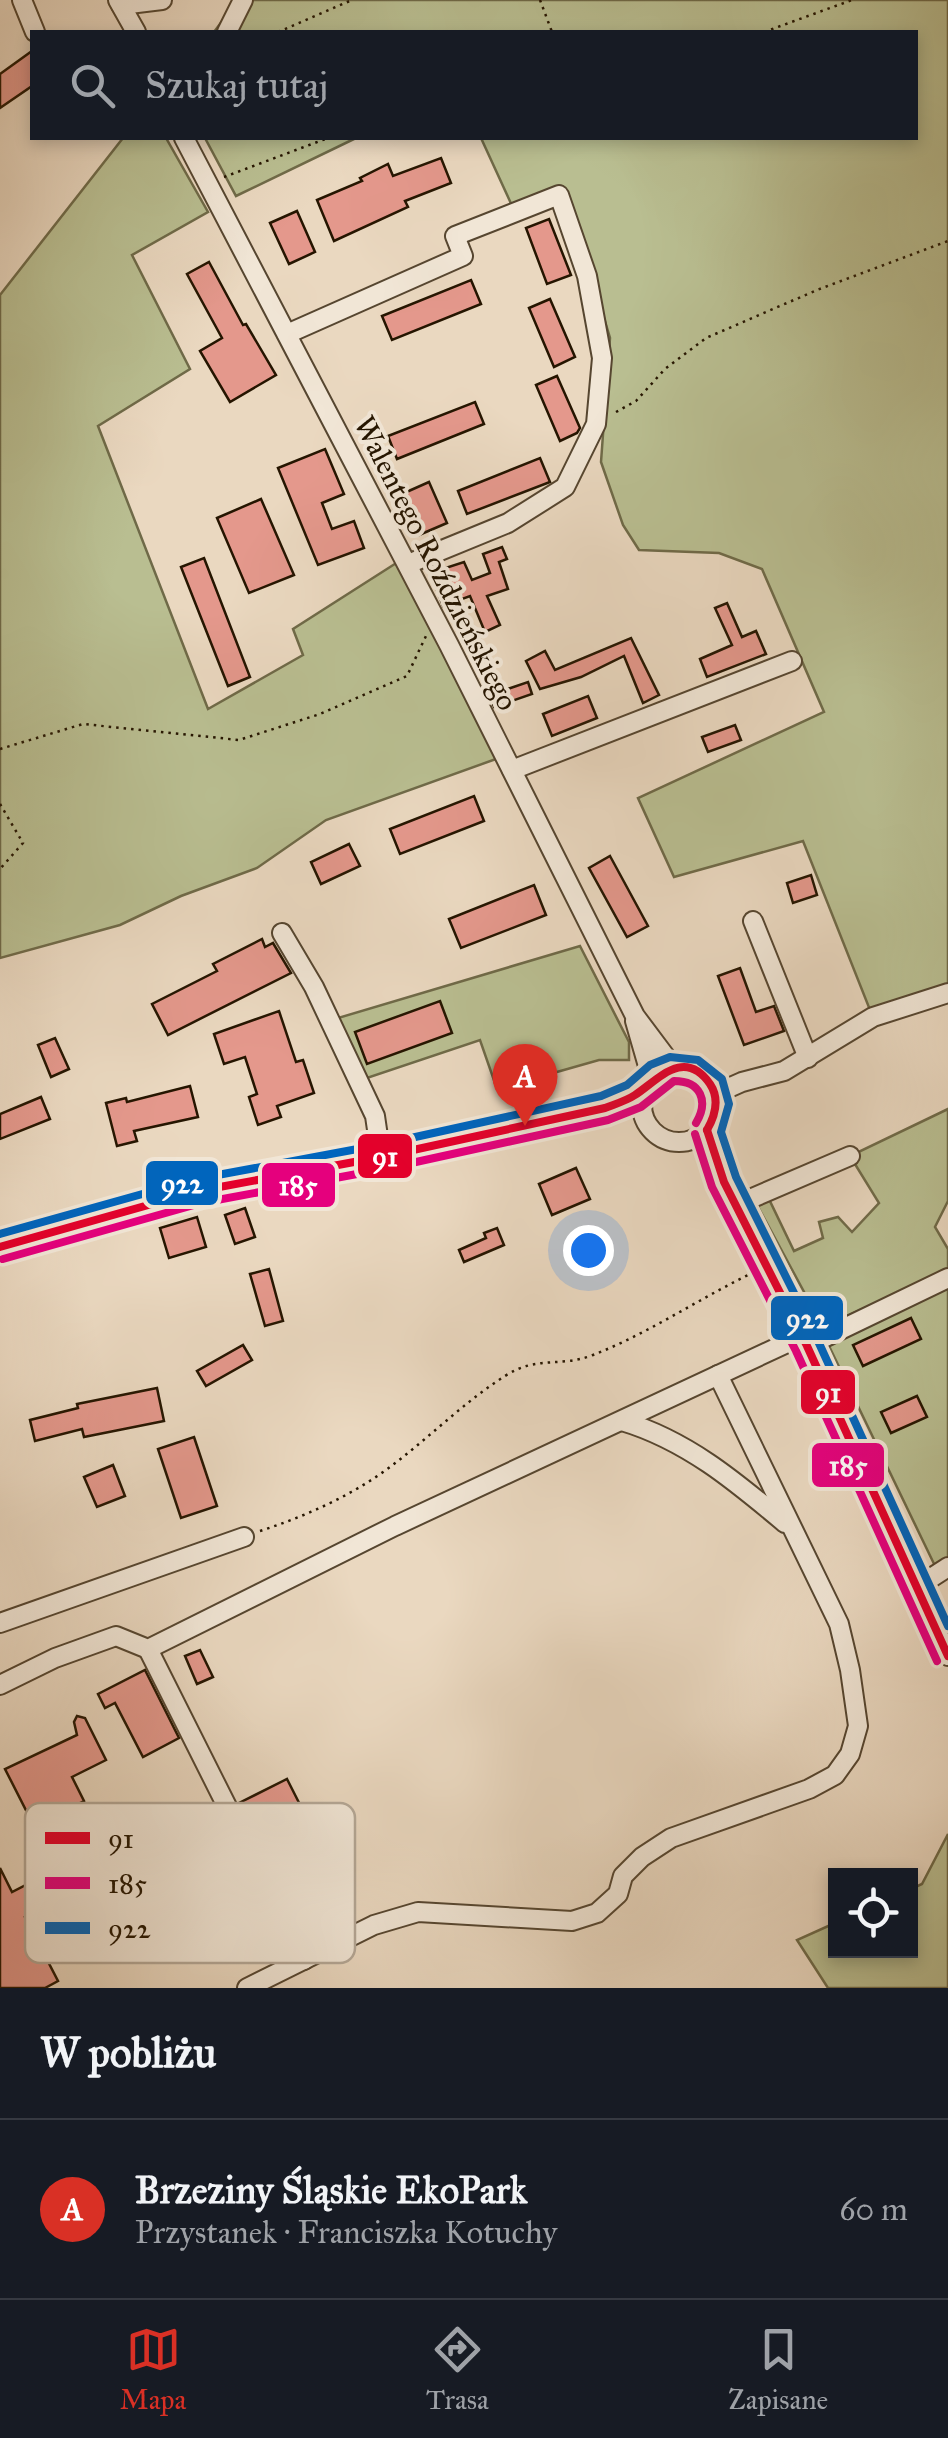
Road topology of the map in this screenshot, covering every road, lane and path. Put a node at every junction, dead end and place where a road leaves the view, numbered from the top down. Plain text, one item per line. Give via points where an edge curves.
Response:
1 (22, 0) edge
2 (162, 0) edge
3 (243, 0) edge
4 (352, 0) edge
5 (540, 0) edge
6 (852, 0) edge
7 (120, 2) edge
8 (134, 29) edge
9 (34, 30) edge
10 (228, 30) edge
11 (283, 30) edge
12 (551, 30) edge
13 (770, 30) edge
14 (185, 140) edge
15 (323, 140) edge
16 (209, 183) junction
17 (948, 241) edge
18 (287, 334) junction
19 (596, 424) junction
20 (408, 564) junction
21 (435, 617) junction
22 (792, 661) dead end
23 (0, 749) edge
24 (512, 770) junction
25 (0, 804) edge
26 (0, 870) edge
27 (753, 920) dead end
28 (282, 933) dead end
29 (948, 993) edge
30 (635, 1016) junction
31 (808, 1058) junction
32 (674, 1068) junction
33 (650, 1083) junction
34 (715, 1094) junction
35 (605, 1108) junction
36 (645, 1120) junction
37 (707, 1130) junction
38 (680, 1142) junction
39 (850, 1156) dead end
40 (382, 1157) junction
41 (724, 1182) junction
42 (736, 1205) junction
43 (0, 1247) edge
44 (768, 1268) junction
45 (948, 1278) edge
46 (804, 1341) junction
47 (718, 1375) junction
48 (622, 1422) junction
49 (793, 1530) junction
50 (244, 1537) joint
51 (948, 1568) edge
52 (917, 1587) junction
53 (0, 1623) edge
54 (148, 1648) junction
55 (948, 1656) edge
56 (0, 1685) edge
57 (226, 1803) edge
58 (355, 1934) edge
59 (298, 1963) edge
60 (248, 1988) edge

1 - 9 street
2 - 7 street
3 - 10 street
4 - 11 path
5 - 12 path
6 - 13 path
7 - 8 street
14 - 16 street, Walentego Roździeńskiego
15 - 16 path
16 - 18 street, Walentego Roździeńskiego
17 - 19 path via 706,338 664,369 636,401
18 - 19 street via 463,256 455,236 560,195 602,358
18 - 20 street, Walentego Roździeńskiego
19 - 20 street via 565,487 508,522
20 - 21 street, Walentego Roździeńskiego
21 - 23 path via 406,676 240,740 83,724
21 - 24 street, Walentego Roździeńskiego
22 - 24 street
24 - 30 street, Walentego Roździeńskiego
25 - 26 path via 23,843
27 - 31 street
28 - 40 street via 375,1116
29 - 31 street via 872,1016
30 - 32 street, Walentego Roździeńskiego
30 - 33 street, Walentego Roździeńskiego
31 - 34 street
32 - 33 street
32 - 34 street via 704,1077
33 - 35 street
33 - 36 street
34 - 37 street via 716,1114
35 - 36 street
35 - 40 street
36 - 38 street via 659,1136
37 - 38 street
37 - 41 street
38 - 41 street
39 - 42 street
40 - 43 street via 198,1191
41 - 42 street
42 - 44 street
44 - 46 street
44 - 50 path via 590,1357 535,1361 506,1375 388,1469 344,1496
45 - 46 street
46 - 47 street
46 - 52 street
47 - 48 street
47 - 49 street
48 - 49 street via 653,1430 722,1470
48 - 54 street
49 - 58 street via 838,1624 850,1670 858,1726 850,1754 834,1775 671,1838 623,1876 618,1894 597,1913 572,1921 418,1912
50 - 53 street
51 - 52 street
52 - 55 street
54 - 56 street via 116,1636
54 - 57 street
59 - 60 street

